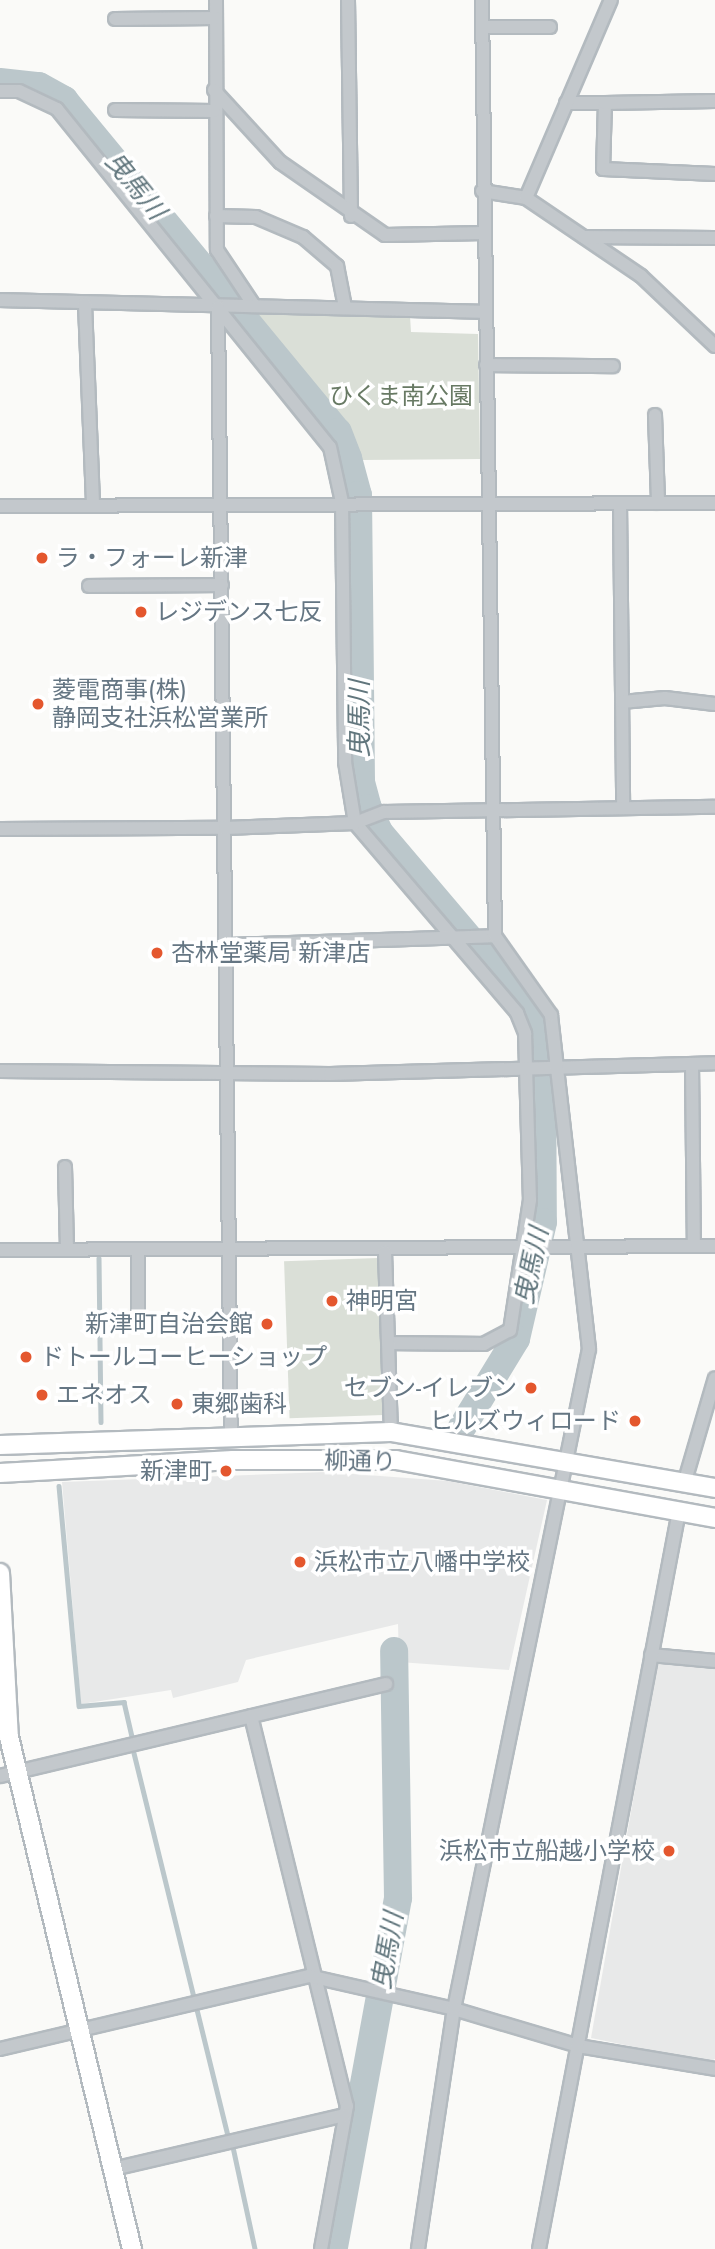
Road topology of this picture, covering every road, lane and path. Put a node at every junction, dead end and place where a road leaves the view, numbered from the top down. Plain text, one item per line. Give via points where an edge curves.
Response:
1 (216, 0) edge
2 (348, 0) edge
3 (482, 0) edge
4 (611, 0) edge
5 (216, 18) junction
6 (115, 19) dead end
7 (482, 27) junction
8 (550, 27) dead end
9 (214, 90) junction
10 (0, 91) edge
11 (715, 102) edge
12 (566, 103) junction
13 (605, 103) junction
14 (114, 110) dead end
15 (214, 111) junction
16 (715, 173) edge
17 (482, 191) junction
18 (527, 198) junction
19 (216, 216) junction
20 (351, 216) junction
21 (484, 233) junction
22 (584, 237) junction
23 (715, 238) edge
24 (0, 300) edge
25 (85, 304) junction
26 (248, 304) junction
27 (221, 306) junction
28 (345, 307) junction
29 (485, 312) junction
30 (715, 346) edge
31 (486, 365) junction
32 (613, 366) dead end
33 (655, 415) dead end
34 (486, 500) junction
35 (346, 502) junction
36 (221, 503) junction
37 (620, 503) junction
38 (657, 503) junction
39 (715, 503) edge
40 (93, 505) junction
41 (0, 506) edge
42 (222, 585) junction
43 (89, 586) dead end
44 (622, 702) junction
45 (715, 705) edge
46 (715, 807) edge
47 (623, 808) junction
48 (489, 811) junction
49 (359, 821) junction
50 (225, 828) junction
51 (0, 829) edge
52 (489, 936) junction
53 (455, 937) junction
54 (227, 945) junction
55 (715, 1063) edge
56 (691, 1064) junction
57 (558, 1069) junction
58 (0, 1070) edge
59 (533, 1071) junction
60 (229, 1075) junction
61 (65, 1167) dead end
62 (694, 1243) junction
63 (525, 1247) junction
64 (573, 1247) junction
65 (715, 1247) edge
66 (0, 1250) edge
67 (67, 1250) junction
68 (138, 1251) junction
69 (230, 1252) junction
70 (385, 1252) junction
71 (138, 1317) dead end
72 (388, 1343) junction
73 (715, 1378) edge
74 (391, 1432) junction
75 (231, 1434) junction
76 (0, 1445) edge
77 (565, 1462) junction
78 (0, 1474) edge
79 (684, 1484) junction
80 (715, 1488) edge
81 (559, 1490) junction
82 (678, 1516) junction
83 (715, 1518) edge
84 (0, 1573) edge
85 (651, 1654) junction
86 (715, 1661) edge
87 (2, 1672) edge
88 (386, 1684) dead end
89 (251, 1716) junction
90 (9, 1774) edge
91 (314, 1980) junction
92 (454, 2008) junction
93 (80, 2030) junction
94 (578, 2046) junction
95 (0, 2049) edge
96 (715, 2069) edge
97 (345, 2115) junction
98 (113, 2169) junction
99 (132, 2249) edge
100 (321, 2249) edge
101 (418, 2249) edge
102 (538, 2249) edge

1 - 5 street
2 - 20 street
3 - 7 street
4 - 12 street
5 - 6 street
5 - 9 street
7 - 8 street
7 - 17 street
9 - 15 street
9 - 20 street via 280,162
10 - 27 street via 19,91 57,109
11 - 13 street
12 - 13 street
12 - 18 street
13 - 16 street via 603,169
14 - 15 street
15 - 19 street
17 - 18 street
17 - 21 street
18 - 22 street
19 - 26 street via 217,250
19 - 28 street via 256,218 303,237 337,267
20 - 21 street via 385,235
21 - 29 street
22 - 23 street
22 - 30 street via 641,276
24 - 25 street
25 - 27 street
25 - 40 street
26 - 27 street
26 - 28 street
27 - 35 street via 330,447
27 - 36 street
28 - 29 street
29 - 31 street
31 - 32 street
31 - 34 street
33 - 38 street
34 - 35 street
34 - 37 street
34 - 48 street
35 - 36 street
35 - 49 street via 345,762
36 - 40 street
36 - 42 street
37 - 38 street
37 - 44 street
38 - 39 street
40 - 41 street
42 - 43 street
42 - 50 street
44 - 45 street via 665,698
44 - 47 street
46 - 47 street
47 - 48 street
48 - 49 street via 384,812
48 - 52 street
49 - 50 street
49 - 53 street
50 - 51 street
50 - 54 street
52 - 53 street
52 - 57 street via 551,1015
53 - 54 street
53 - 59 street via 517,1013
54 - 60 street
55 - 56 street
56 - 57 street
56 - 62 street
57 - 59 street
57 - 64 street
58 - 60 street
59 - 60 street
59 - 63 street
60 - 69 street
61 - 67 street
62 - 64 street
62 - 65 street
63 - 64 street
63 - 70 street
63 - 72 street via 510,1329 502,1339
64 - 77 street via 589,1349
66 - 67 street
67 - 68 street
68 - 69 street
68 - 71 street
69 - 70 street
69 - 75 street
70 - 72 street
72 - 74 street
73 - 79 street
74 - 75 street, 柳通り
74 - 77 street, 柳通り
75 - 76 street, 柳通り
77 - 79 street, 柳通り
77 - 81 street
78 - 81 street, 柳通り via 368,1459 433,1465
79 - 80 street, 柳通り
81 - 82 street, 柳通り
81 - 92 street
82 - 83 street, 柳通り
82 - 85 street
84 - 87 street
85 - 86 street
85 - 94 street
87 - 90 street
88 - 89 street
89 - 90 street
89 - 91 street
90 - 93 street
91 - 92 street
91 - 93 street
91 - 97 street
92 - 94 street
92 - 101 street via 427,2156
93 - 95 street
93 - 98 street
94 - 96 street
94 - 102 street
97 - 98 street
97 - 100 street
98 - 99 street

